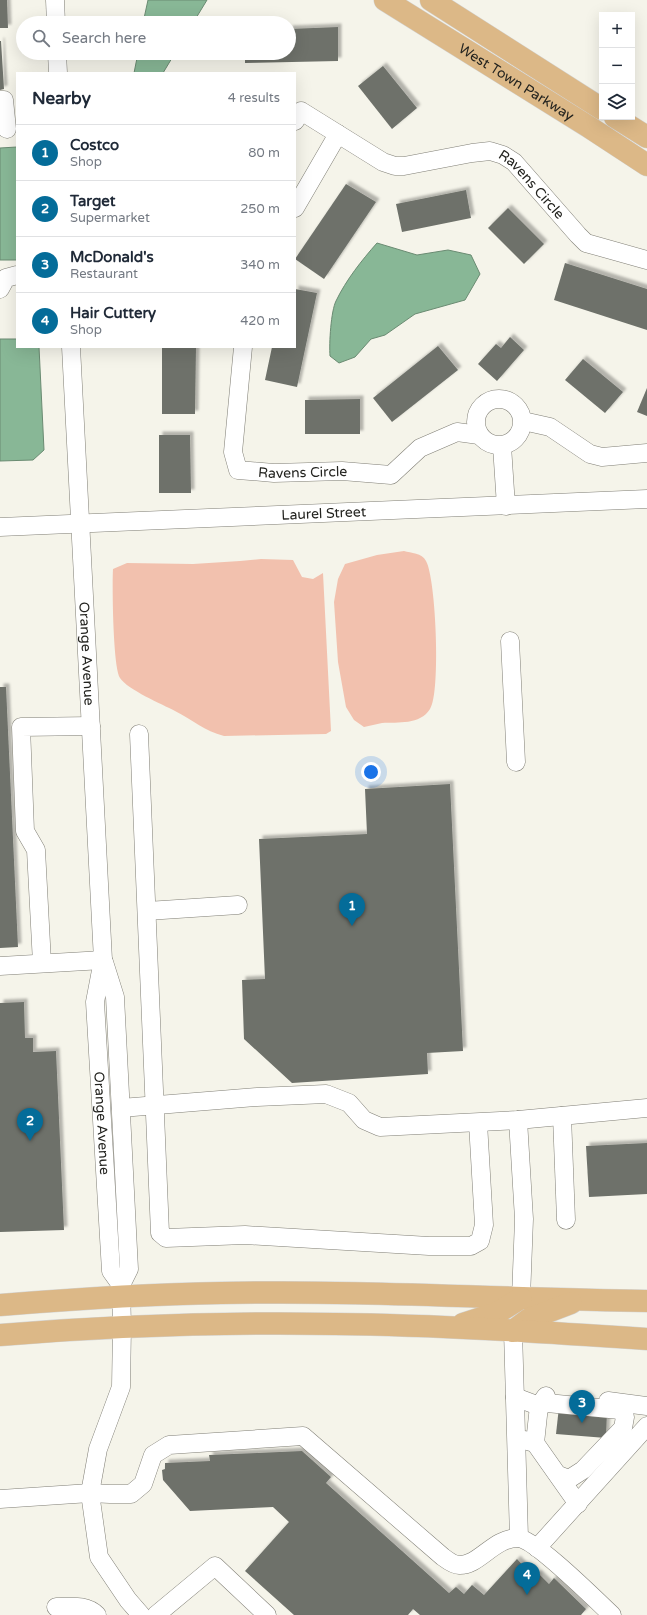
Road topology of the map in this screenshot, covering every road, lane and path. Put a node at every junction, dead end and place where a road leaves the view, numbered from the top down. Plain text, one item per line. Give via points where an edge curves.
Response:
1 (55, 0) edge
2 (385, 0) edge
3 (431, 0) edge
4 (56, 16) edge
5 (57, 60) edge
6 (58, 72) edge
7 (0, 100) edge
8 (599, 107) edge
9 (296, 119) edge
10 (620, 120) edge
11 (8, 129) edge
12 (338, 134) junction
13 (647, 137) edge
14 (647, 165) edge
15 (296, 206) edge
16 (647, 260) edge
17 (16, 275) edge
18 (0, 289) edge
19 (71, 348) edge
20 (243, 348) edge
21 (523, 421) junction
22 (479, 435) junction
23 (502, 446) junction
24 (647, 453) edge
25 (647, 500) edge
26 (506, 506) junction
27 (79, 523) junction
28 (0, 527) edge
29 (510, 641) dead end
30 (91, 726) junction
31 (139, 734) dead end
32 (516, 762) dead end
33 (238, 905) dead end
34 (147, 911) junction
35 (103, 960) junction
36 (42, 963) junction
37 (0, 966) edge
38 (155, 1104) junction
39 (121, 1108) junction
40 (647, 1108) edge
41 (562, 1116) junction
42 (518, 1120) junction
43 (478, 1123) junction
44 (566, 1220) dead end
45 (121, 1290) junction
46 (521, 1298) junction
47 (578, 1300) junction
48 (647, 1301) edge
49 (0, 1305) edge
50 (122, 1327) junction
51 (450, 1328) junction
52 (513, 1331) junction
53 (0, 1335) edge
54 (647, 1339) edge
55 (515, 1397) junction
56 (539, 1406) junction
57 (647, 1406) edge
58 (647, 1426) edge
59 (516, 1438) junction
60 (535, 1443) junction
61 (558, 1475) junction
62 (90, 1493) junction
63 (0, 1498) edge
64 (578, 1504) junction
65 (519, 1538) junction
66 (537, 1548) junction
67 (56, 1607) dead end
68 (98, 1615) edge
69 (142, 1615) edge
70 (156, 1615) edge
71 (267, 1615) edge
72 (612, 1615) edge

1 - 4 street
2 - 14 main road, West Town Parkway
3 - 8 main road, West Town Parkway
5 - 6 street
7 - 11 street via 4,100
9 - 12 street, Ravens Circle via 301,111
10 - 13 main road
12 - 15 street
12 - 16 street, Ravens Circle via 383,162 395,166 490,151 504,155 514,162 586,243
17 - 18 street via 6,278
19 - 27 street, Orange Avenue
20 - 22 street, Ravens Circle via 233,452 238,470 274,473 342,471 391,475 420,448 457,432
21 - 22 street via 519,409 510,401 498,398 486,402 477,411 475,424
21 - 23 street via 520,433 512,442
21 - 24 street via 550,427 590,454 602,457
22 - 23 street, Ravens Circle via 488,444
23 - 26 street
25 - 26 street, Laurel Street
26 - 27 street, Laurel Street
27 - 28 street, Laurel Street
27 - 30 street, Orange Avenue
29 - 32 street
30 - 35 street, Orange Avenue
30 - 36 street via 21,727 25,831 36,850
31 - 34 street
33 - 34 street
34 - 38 street
35 - 36 street
35 - 39 street, Orange Avenue via 115,997
35 - 45 street, Orange Avenue via 95,1002 111,1271
36 - 37 street
38 - 39 street
38 - 43 street via 257,1096 326,1094 349,1103 364,1120 380,1126
38 - 43 street via 160,1233 166,1238 245,1234 429,1246 471,1246 480,1241 484,1225
39 - 45 street, Orange Avenue via 129,1270
40 - 41 street
41 - 42 street
41 - 44 street
42 - 43 street
42 - 46 street via 524,1219
45 - 46 main road
45 - 49 main road
45 - 50 street, Orange Avenue
46 - 47 main road
46 - 51 main road via 497,1313
47 - 48 main road
47 - 52 main road via 529,1319
50 - 51 main road via 336,1324
50 - 53 main road
50 - 62 street, Orange Avenue via 121,1387 98,1449
51 - 52 main road
52 - 54 main road
52 - 55 street
55 - 56 street
55 - 59 street
56 - 57 street via 548,1394
56 - 60 street
56 - 61 street via 547,1403 620,1410 625,1416 623,1428 583,1470 569,1479
58 - 64 street
59 - 60 street
59 - 65 street
60 - 61 street
61 - 64 street
62 - 63 street
62 - 65 street via 131,1494 143,1484 153,1455 168,1445 303,1436 443,1557 457,1566 472,1564 489,1549
62 - 69 street, Orange Avenue via 99,1557 128,1600
64 - 66 street
65 - 66 street
66 - 72 street
67 - 68 street via 80,1606 92,1609
70 - 71 street via 215,1566

